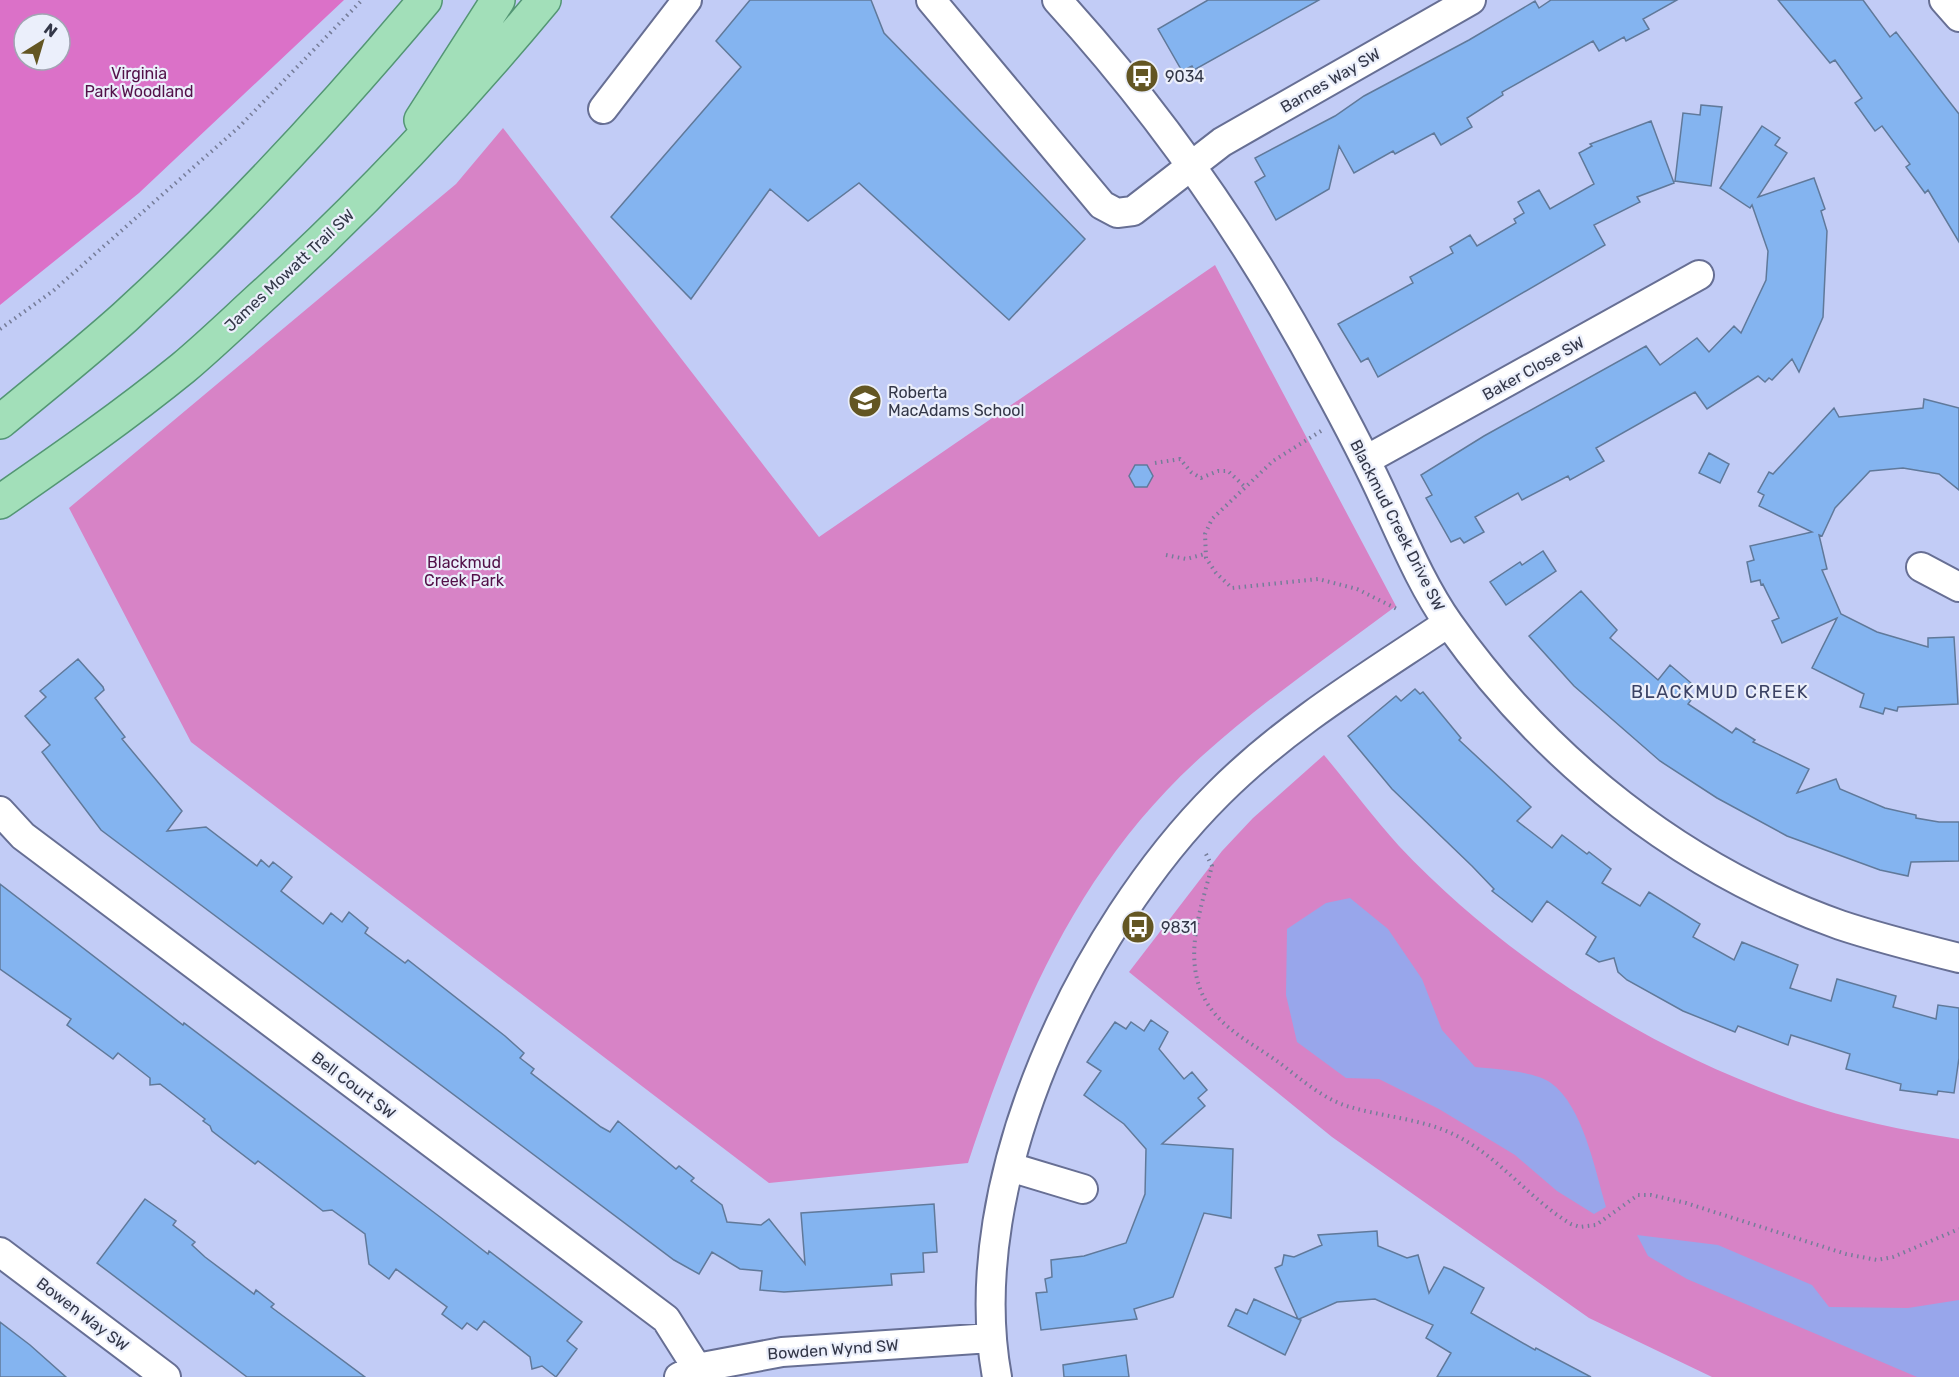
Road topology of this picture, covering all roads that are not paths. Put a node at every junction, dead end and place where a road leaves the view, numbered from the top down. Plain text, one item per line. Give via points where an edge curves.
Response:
1 (425, 0) edge
2 (498, 0) edge
3 (544, 0) edge
4 (687, 0) edge
5 (931, 0) edge
6 (1057, 0) edge
7 (1471, 0) edge
8 (1944, 0) edge
9 (1959, 17) edge
10 (603, 109) dead end
11 (1193, 165) junction
12 (386, 178) junction
13 (1699, 276) dead end
14 (0, 422) edge
15 (1366, 460) junction
16 (0, 502) edge
17 (1921, 567) dead end
18 (1959, 587) edge
19 (1448, 623) junction
20 (0, 811) edge
21 (1959, 958) edge
22 (1010, 1167) junction
23 (1083, 1189) dead end
24 (0, 1252) edge
25 (991, 1338) junction
26 (688, 1372) edge
27 (166, 1377) edge
28 (997, 1377) edge

1 - 14 main road via 301,141 205,241 124,318
2 - 12 main road
3 - 12 main road, James Mowatt Trail SW via 473,86
4 - 10 street
5 - 11 street, Barnes Way SW via 1102,205 1117,213 1133,211
6 - 11 street, Blackmud Creek Drive SW via 1136,91
7 - 11 street, Barnes Way SW via 1221,142
8 - 9 street
11 - 15 street, Blackmud Creek Drive SW via 1289,316
12 - 16 main road, James Mowatt Trail SW via 184,367 93,438
13 - 15 street, Baker Close SW
15 - 19 street, Blackmud Creek Drive SW
17 - 18 street
19 - 21 street, Blackmud Creek Drive SW via 1549,743 1671,841 1798,908 1841,925
19 - 22 street via 1271,745 1179,834 1110,930 1066,1007 1026,1112
20 - 26 street, Bell Court SW via 23,836 660,1315 675,1330
22 - 23 street
22 - 25 street via 997,1235
24 - 27 street, Bowen Way SW
25 - 26 street, Bowden Wynd SW via 782,1352
25 - 28 street

